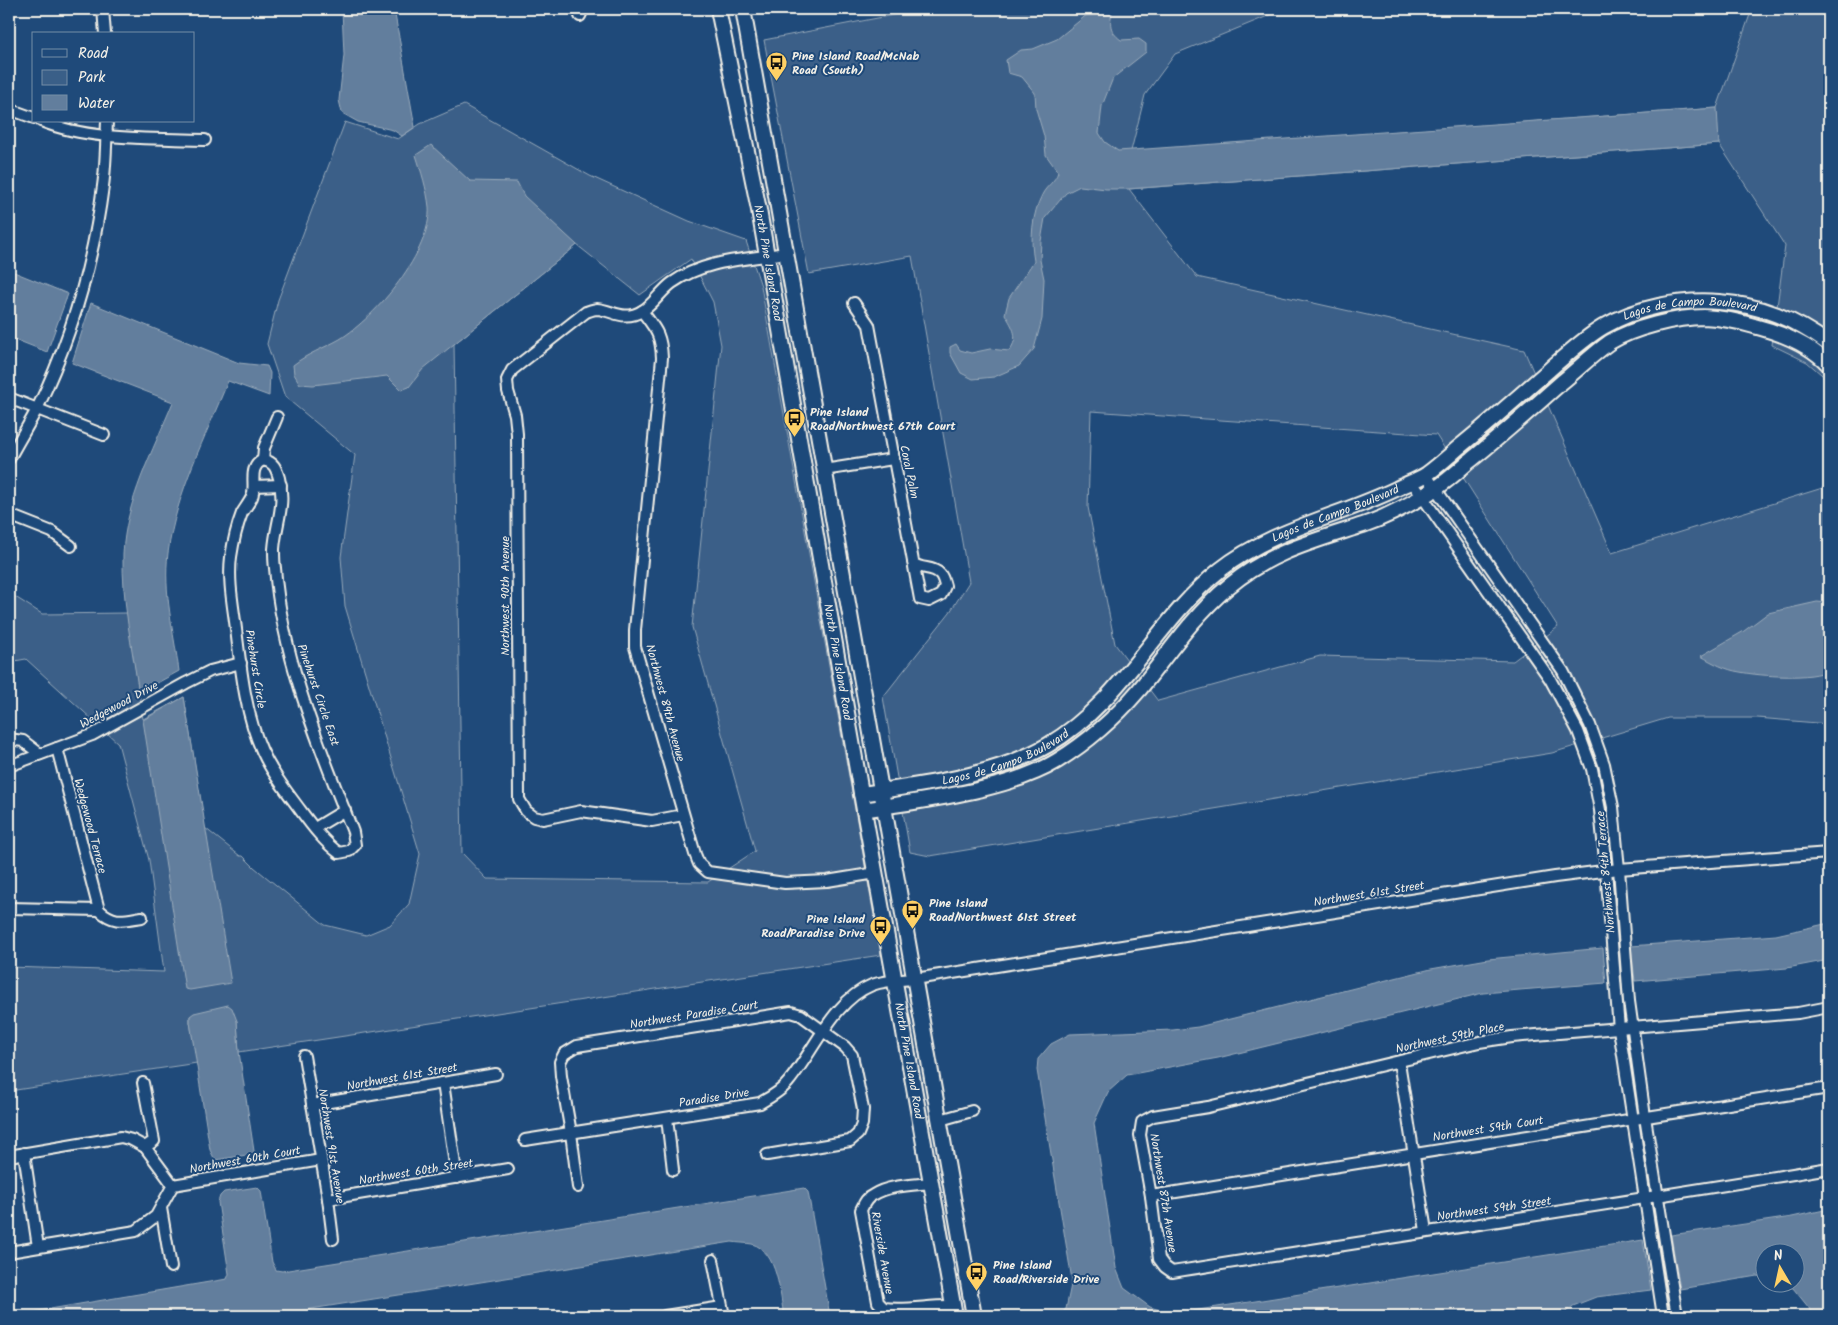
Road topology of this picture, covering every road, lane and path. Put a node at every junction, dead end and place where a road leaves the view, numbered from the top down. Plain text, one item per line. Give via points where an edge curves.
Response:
1 (103, 9) edge
2 (718, 9) edge
3 (743, 9) edge
4 (105, 32) edge
5 (9, 109) edge
6 (32, 117) edge
7 (44, 122) edge
8 (108, 122) edge
9 (107, 135) junction
10 (205, 140) dead end
11 (786, 253) junction
12 (767, 256) junction
13 (854, 302) dead end
14 (642, 312) junction
15 (1829, 344) edge
16 (1829, 365) edge
17 (9, 398) edge
18 (36, 409) junction
19 (277, 417) dead end
20 (104, 435) dead end
21 (892, 458) junction
22 (9, 459) edge
23 (263, 460) junction
24 (824, 470) junction
25 (1426, 475) junction
26 (1412, 482) junction
27 (254, 486) junction
28 (281, 486) junction
29 (1436, 489) junction
30 (1422, 496) junction
31 (9, 515) edge
32 (71, 546) dead end
33 (913, 563) dead end
34 (240, 663) junction
35 (9, 739) edge
36 (57, 748) junction
37 (40, 754) junction
38 (9, 766) edge
39 (881, 791) junction
40 (861, 794) junction
41 (883, 807) junction
42 (345, 810) junction
43 (864, 810) junction
44 (683, 815) junction
45 (315, 828) junction
46 (350, 851) joint
47 (1829, 853) edge
48 (1620, 869) junction
49 (1606, 870) junction
50 (876, 873) junction
51 (9, 908) edge
52 (99, 910) junction
53 (142, 917) dead end
54 (915, 979) junction
55 (896, 981) junction
56 (1829, 1007) edge
57 (1633, 1028) junction
58 (1619, 1029) junction
59 (823, 1032) junction
60 (304, 1056) dead end
61 (1399, 1062) junction
62 (496, 1074) dead end
63 (143, 1082) dead end
64 (443, 1083) junction
65 (1829, 1088) edge
66 (312, 1106) junction
67 (972, 1111) dead end
68 (1645, 1117) junction
69 (667, 1118) junction
70 (1633, 1119) junction
71 (940, 1120) junction
72 (1142, 1122) joint
73 (571, 1133) junction
74 (525, 1140) dead end
75 (145, 1147) junction
76 (24, 1153) junction
77 (1414, 1154) junction
78 (767, 1155) dead end
79 (9, 1156) edge
80 (321, 1160) junction
81 (1829, 1168) edge
82 (508, 1170) dead end
83 (673, 1170) dead end
84 (457, 1178) junction
85 (931, 1183) junction
86 (173, 1185) junction
87 (578, 1187) dead end
88 (1151, 1196) junction
89 (1657, 1197) junction
90 (328, 1199) junction
91 (1644, 1199) junction
92 (160, 1208) junction
93 (1426, 1231) junction
94 (332, 1239) dead end
95 (38, 1247) junction
96 (9, 1252) edge
97 (714, 1260) dead end
98 (171, 1267) dead end
99 (1165, 1267) joint
100 (954, 1311) edge
101 (723, 1312) edge
102 (665, 1316) edge
103 (974, 1316) edge
104 (1663, 1316) edge
105 (1677, 1316) edge

1 - 4 street
2 - 12 main road, North Pine Island Road
3 - 11 main road, North Pine Island Road
5 - 6 street
7 - 9 street via 74,132
8 - 9 street
9 - 10 street
9 - 18 street via 104,185 88,267 61,352
11 - 12 street
11 - 24 main road, North Pine Island Road
12 - 14 street via 724,261 694,270 672,283
12 - 40 main road, North Pine Island Road
13 - 21 street, Coral Palm via 869,325
14 - 44 street, Northwest 89th Avenue via 658,332 662,358 635,647
14 - 44 street, Northwest 90th Avenue via 627,316 597,309 586,312 512,370 507,380 517,434 519,799 526,811 543,819 581,811 652,821
15 - 25 main road, Lagos de Campo Boulevard via 1804,327 1772,312 1739,304 1699,300 1633,313 1603,327 1579,344
16 - 29 main road, Lagos de Campo Boulevard via 1821,356 1795,340 1736,320 1702,317 1639,330 1612,341 1592,356
17 - 18 street
18 - 20 street
18 - 22 street
19 - 23 street, Pinehurst Circle via 264,448
21 - 24 street
21 - 33 street, Coral Palm
23 - 27 street, Pinehurst Circle via 254,470
23 - 28 street, Pinehurst Circle East via 270,461 276,468
24 - 39 main road, North Pine Island Road
25 - 26 main road, Lagos de Campo Boulevard
25 - 29 street, Northwest 84th Terrace
26 - 30 street, Northwest 84th Terrace
26 - 39 main road, Lagos de Campo Boulevard via 1359,506 1281,534 1250,549 1221,569 1197,590 1098,706 1046,746 1018,759 956,778
27 - 28 street
27 - 34 street, Pinehurst Circle via 251,499 242,513 231,557 230,580
28 - 42 street, Pinehurst Circle East via 283,498 274,548 289,654
29 - 30 main road, Lagos de Campo Boulevard
29 - 48 street, Northwest 84th Terrace via 1563,671 1590,725 1604,764 1613,807
30 - 41 main road, Lagos de Campo Boulevard via 1366,524 1288,550 1260,563 1232,583 1210,602 1112,718 1056,762 994,786
30 - 49 street, Northwest 84th Terrace via 1550,678 1578,731 1592,769
31 - 32 street via 52,532
34 - 36 street, Wedgewood Drive via 210,671 92,735
34 - 45 street, Pinehurst Circle via 252,724 262,752 283,787
35 - 37 street via 22,741
36 - 37 street, Wedgewood Drive
36 - 52 street, Wedgewood Terrace
37 - 38 street, Wedgewood Drive
39 - 40 main road, Lagos de Campo Boulevard
39 - 41 main road, North Pine Island Road
40 - 43 main road, North Pine Island Road
41 - 43 main road, Lagos de Campo Boulevard
41 - 54 main road, North Pine Island Road
42 - 45 street
42 - 46 street, Pinehurst Circle East via 355,845
43 - 50 main road, North Pine Island Road
44 - 50 street, Northwest 89th Avenue via 699,864 708,872 785,882
45 - 46 street, Pinehurst Circle via 329,846 340,853
47 - 48 street, Northwest 61st Street
48 - 49 street, Northwest 61st Street
48 - 57 street, Northwest 84th Terrace
49 - 54 street, Northwest 61st Street
49 - 58 street, Northwest 84th Terrace
50 - 55 main road, North Pine Island Road
51 - 52 street
52 - 53 street via 108,918 120,920
54 - 55 street, Paradise Drive
54 - 71 main road, North Pine Island Road
55 - 59 street, Paradise Drive via 874,984 856,993 842,1005
55 - 85 main road, North Pine Island Road
56 - 57 street, Northwest 59th Place via 1798,1014
57 - 58 street, Northwest 59th Place
57 - 68 street, Northwest 84th Terrace
58 - 61 street, Northwest 59th Place via 1512,1037
58 - 70 street, Northwest 84th Terrace
59 - 69 street, Paradise Drive via 790,1081 760,1103
59 - 73 street, Northwest Paradise Court via 801,1015 791,1012 577,1046 564,1054 560,1062
59 - 78 street, Northwest Paradise Court via 852,1055 863,1109 858,1134 850,1141
60 - 66 street, Northwest 91st Avenue
61 - 72 street, Northwest 59th Place via 1208,1107 1152,1116
61 - 77 street
62 - 64 street, Northwest 61st Street
63 - 75 street via 154,1141
64 - 66 street, Northwest 61st Street
64 - 84 street
65 - 68 street, Northwest 59th Court
66 - 80 street, Northwest 91st Avenue
67 - 71 street
68 - 70 street, Northwest 59th Court
68 - 89 street, Northwest 84th Terrace
69 - 73 street, Paradise Drive
69 - 83 street
70 - 77 street, Northwest 59th Court
70 - 91 street, Northwest 84th Terrace
71 - 103 main road, North Pine Island Road
72 - 88 street, Northwest 87th Avenue via 1140,1135
73 - 74 street, Paradise Drive
73 - 87 street
75 - 76 street via 120,1137
75 - 86 street
76 - 79 street
76 - 95 street
77 - 88 street, Northwest 59th Court
77 - 93 street
80 - 86 street, Northwest 60th Court
80 - 90 street, Northwest 91st Avenue
81 - 89 street, Northwest 59th Street
82 - 84 street, Northwest 60th Street
84 - 90 street, Northwest 60th Street
85 - 100 main road, North Pine Island Road
85 - 100 street, Riverside Avenue via 883,1190 865,1201 861,1210 878,1302 889,1309 919,1306
86 - 92 street
88 - 99 street, Northwest 87th Avenue via 1160,1259
89 - 91 street, Northwest 59th Street
89 - 105 street, Northwest 84th Terrace
90 - 94 street, Northwest 91st Avenue
91 - 93 street, Northwest 59th Street
91 - 104 street, Northwest 84th Terrace
92 - 95 street via 156,1216 136,1231
92 - 98 street
93 - 99 street, Northwest 59th Street via 1172,1272
95 - 96 street
97 - 101 street
101 - 102 street

